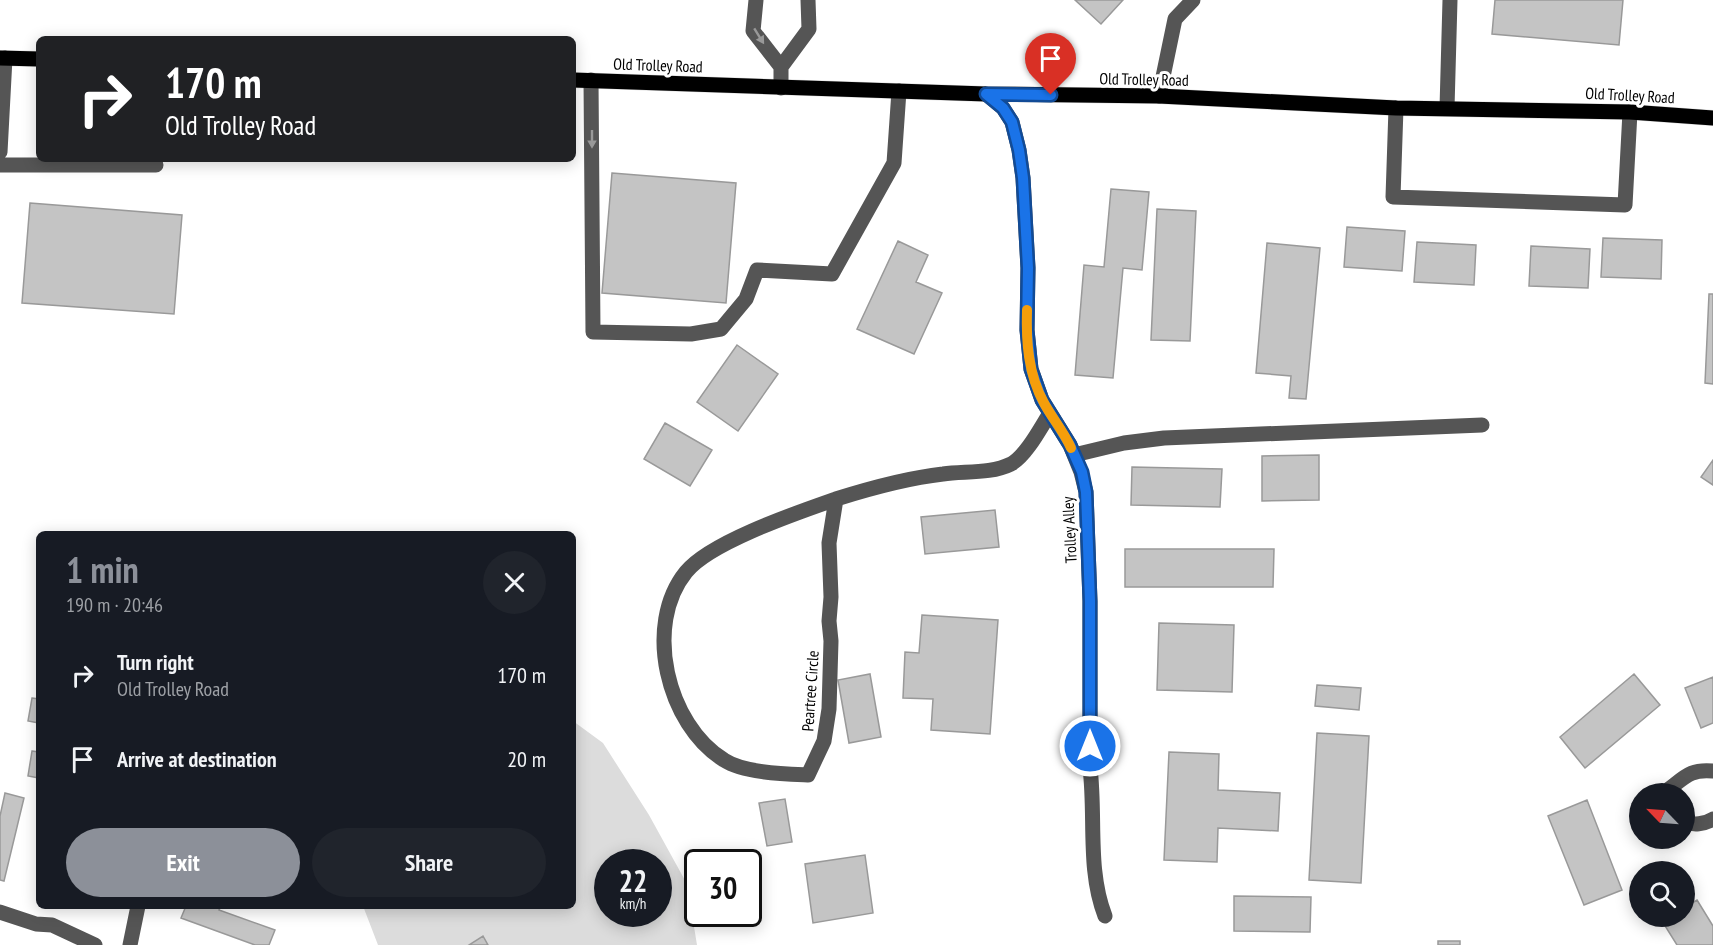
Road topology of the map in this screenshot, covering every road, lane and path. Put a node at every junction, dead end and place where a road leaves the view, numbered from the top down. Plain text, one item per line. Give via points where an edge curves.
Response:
1 (756, 0) edge
2 (808, 0) edge
3 (1193, 0) edge
4 (1450, 0) edge
5 (3, 58) edge
6 (36, 59) edge
7 (781, 67) junction
8 (576, 80) edge
9 (591, 80) junction
10 (781, 87) junction
11 (898, 91) junction
12 (986, 94) junction
13 (1159, 96) junction
14 (1396, 108) junction
15 (1447, 108) junction
16 (1630, 112) junction
17 (1713, 118) edge
18 (0, 152) edge
19 (0, 165) edge
20 (156, 165) dead end
21 (1050, 413) junction
22 (1482, 425) dead end
23 (1074, 455) junction
24 (836, 499) junction
25 (1713, 771) edge
26 (1676, 783) edge
27 (1713, 819) edge
28 (1695, 824) edge
29 (137, 909) edge
30 (0, 912) edge
31 (1105, 916) dead end
32 (95, 945) edge
33 (130, 945) edge

1 -> 7 street via 753,31
2 - 7 street via 809,29
3 - 13 street via 1175,19
4 - 15 street
5 - 6 main road
5 - 18 street
7 - 10 street
8 - 9 main road, Old Trolley Road
9 - 10 main road, Old Trolley Road
9 -> 11 street via 593,332 691,334 721,329 746,299 757,270 832,274 894,163
10 - 11 main road, Old Trolley Road
11 - 12 main road, Old Trolley Road
12 - 13 main road, Old Trolley Road
12 - 21 street, Trolley Alley via 1012,122 1019,150 1031,369
13 - 14 main road, Old Trolley Road
14 - 15 main road, Old Trolley Road
14 - 16 street via 1393,197 1625,205
15 - 16 main road, Old Trolley Road
16 - 17 main road, Old Trolley Road
19 - 20 street
21 - 23 street, Trolley Alley
21 - 24 street, Peartree Circle via 1021,456 1011,464 909,479
22 - 23 street via 1164,438
23 - 31 street, Trolley Alley via 1082,472 1088,509 1093,835 1099,901
24 - 24 street, Peartree Circle via 829,543 831,670 824,741 808,775 763,772 725,761 690,729 671,686 664,620 673,592 687,571 725,544
25 - 26 street via 1689,773
27 - 28 street
29 - 33 street
30 - 32 street via 52,925

